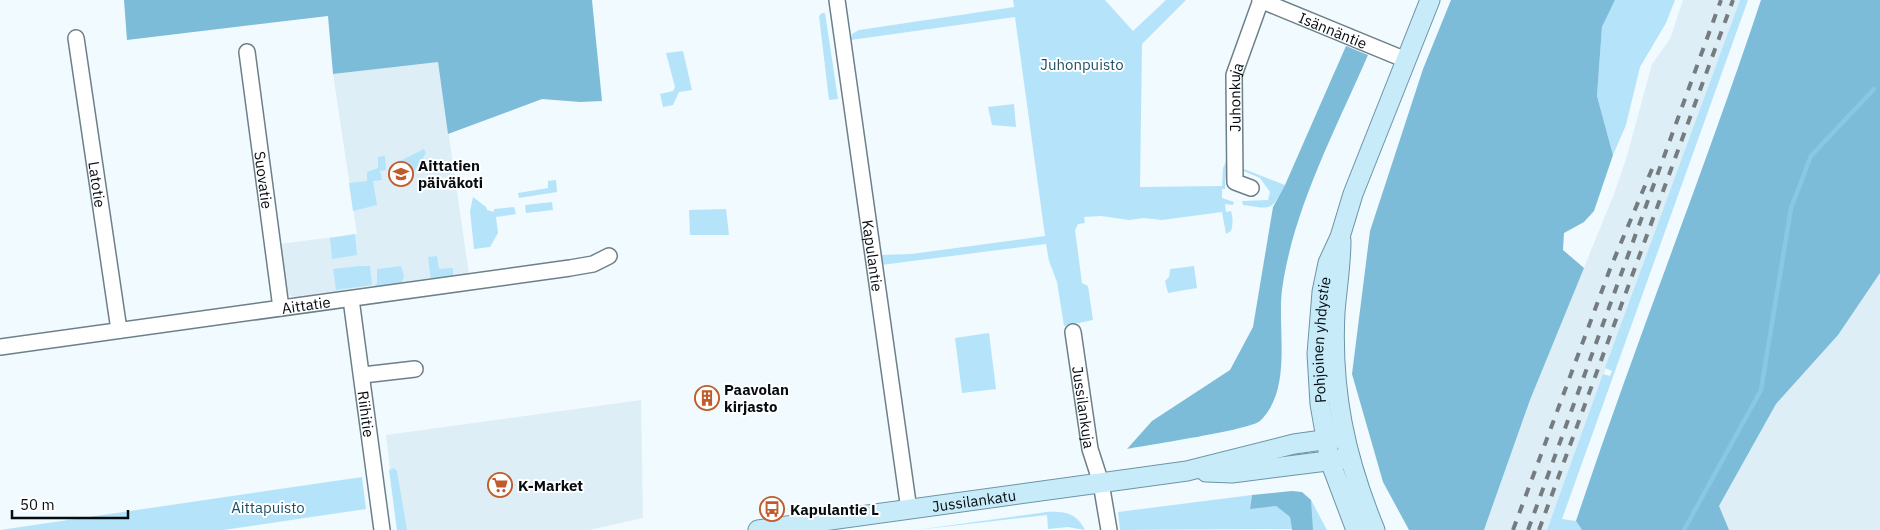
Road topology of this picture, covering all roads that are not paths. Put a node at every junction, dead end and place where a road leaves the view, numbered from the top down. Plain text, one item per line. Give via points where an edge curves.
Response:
1 (837, 0) edge
2 (1260, 0) edge
3 (1430, 0) edge
4 (76, 38) dead end
5 (247, 52) dead end
6 (1406, 60) junction
7 (1251, 188) dead end
8 (609, 256) dead end
9 (351, 298) junction
10 (281, 308) junction
11 (119, 330) junction
12 (1073, 332) dead end
13 (0, 347) edge
14 (415, 369) dead end
15 (362, 375) junction
16 (1335, 439) junction
17 (1339, 459) junction
18 (1188, 471) junction
19 (1101, 483) junction
20 (909, 510) junction
21 (382, 530) edge
22 (758, 530) edge
23 (1109, 530) edge
24 (1356, 530) edge
25 (1375, 530) edge

1 - 20 street, Kapulantie
2 - 6 street, Isännäntie
2 - 7 street, Juhonkuja via 1237,61 1232,94 1235,182
3 - 6 main road, Pohjoinen yhdystie
4 - 11 street, Latotie
5 - 10 street, Suovatie
6 - 16 main road, Pohjoinen yhdystie via 1356,186 1340,237 1341,267 1335,312
8 - 9 street, Aittatie via 585,266
9 - 10 street, Aittatie
9 - 15 street, Riihitie
10 - 11 street, Aittatie
11 - 13 street, Aittatie
12 - 19 street, Jussilankuja via 1090,449
14 - 15 street
15 - 21 street, Riihitie
16 - 17 main road, Pohjoinen yhdystie
16 - 18 main road, Jussilankatu via 1294,444
17 - 18 main road, Jussilankatu via 1232,474
17 - 24 main road, Pohjoinen yhdystie
17 - 25 main road, Pohjoinen yhdystie
18 - 19 main road, Jussilankatu
19 - 20 main road, Jussilankatu
19 - 23 street, Jussilankuja
20 - 22 main road, Jussilankatu

